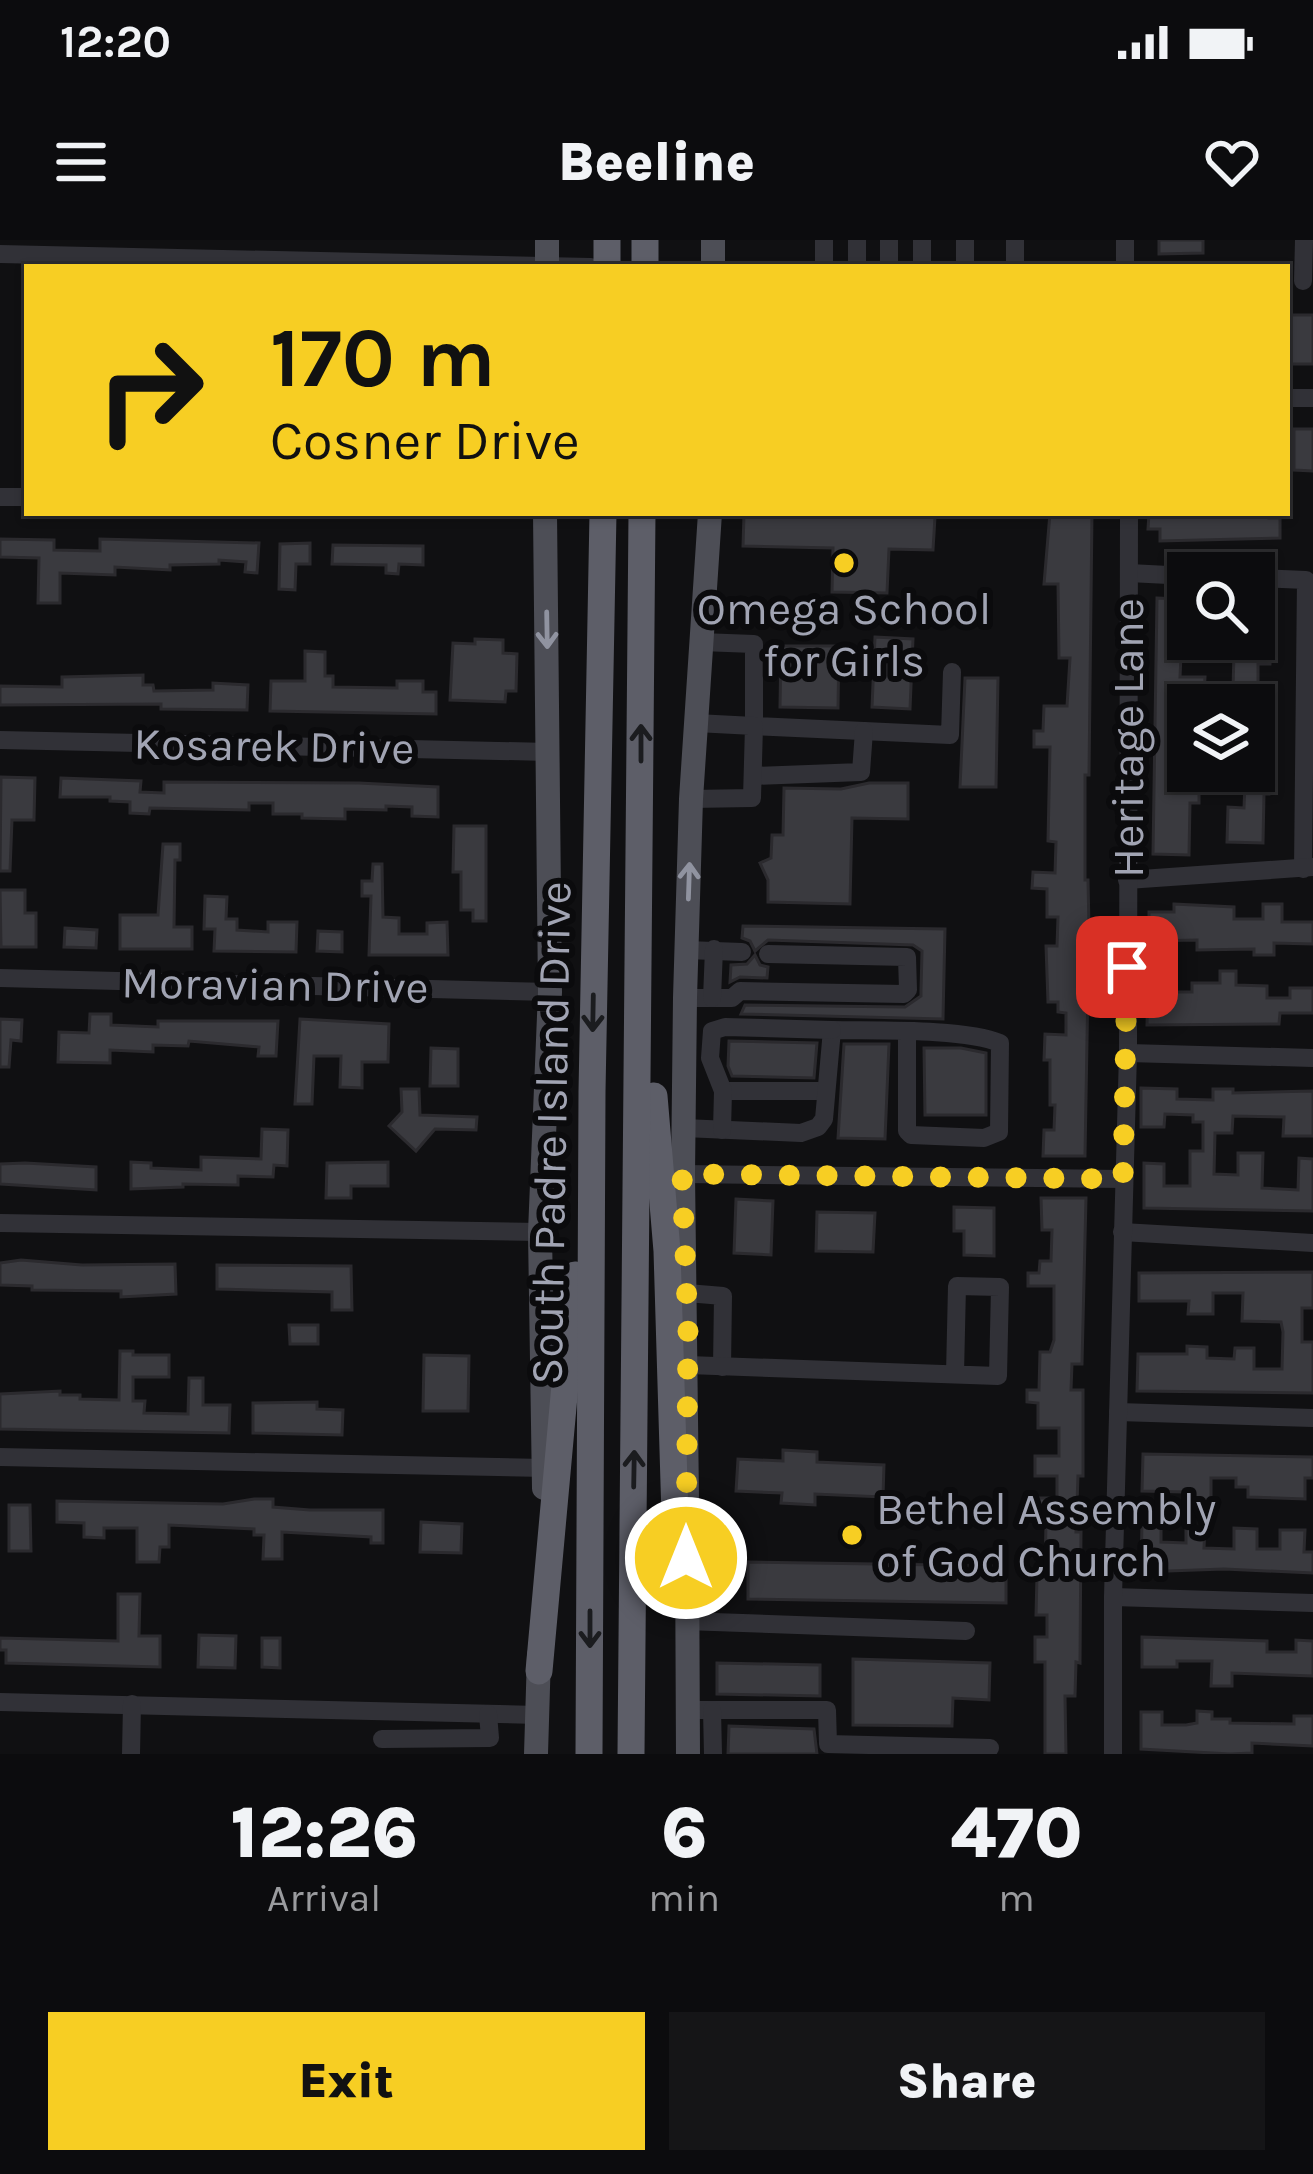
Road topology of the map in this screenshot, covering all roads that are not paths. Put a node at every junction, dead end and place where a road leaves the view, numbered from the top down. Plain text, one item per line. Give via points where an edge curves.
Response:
1 (1304, 240) edge
2 (0, 254) edge
3 (456, 264) edge
4 (1301, 281) edge
5 (545, 516) edge
6 (603, 516) edge
7 (642, 516) edge
8 (710, 516) edge
9 (1129, 516) edge
10 (1129, 573) junction
11 (1167, 575) edge
12 (1275, 579) edge
13 (700, 642) junction
14 (952, 672) dead end
15 (695, 723) junction
16 (754, 726) junction
17 (864, 731) junction
18 (0, 740) edge
19 (549, 752) junction
20 (753, 776) junction
21 (692, 799) junction
22 (1308, 868) edge
23 (1127, 880) junction
24 (640, 931) junction
25 (686, 950) junction
26 (714, 950) junction
27 (742, 952) dead end
28 (0, 978) edge
29 (778, 991) junction
30 (550, 992) junction
31 (685, 998) junction
32 (712, 998) junction
33 (832, 1030) junction
34 (907, 1033) junction
35 (697, 1046) junction
36 (1127, 1053) junction
37 (1313, 1058) edge
38 (592, 1091) junction
39 (723, 1091) junction
40 (826, 1091) junction
41 (685, 1128) junction
42 (722, 1130) junction
43 (941, 1136) junction
44 (682, 1174) junction
45 (940, 1177) junction
46 (1123, 1179) junction
47 (0, 1223) edge
48 (540, 1232) junction
49 (1122, 1232) junction
50 (1313, 1243) edge
51 (687, 1293) junction
52 (688, 1365) junction
53 (722, 1367) junction
54 (955, 1374) junction
55 (1118, 1412) junction
56 (1313, 1418) edge
57 (0, 1457) edge
58 (545, 1468) junction
59 (686, 1558) junction
60 (1113, 1597) junction
61 (1313, 1603) edge
62 (685, 1621) junction
63 (966, 1631) dead end
64 (539, 1671) junction
65 (0, 1702) edge
66 (132, 1704) junction
67 (699, 1710) junction
68 (383, 1711) junction
69 (488, 1714) junction
70 (538, 1715) junction
71 (490, 1746) edge
72 (382, 1747) edge
73 (990, 1748) dead end
74 (131, 1754) edge
75 (536, 1754) edge
76 (589, 1754) edge
77 (631, 1754) edge
78 (688, 1754) edge
79 (713, 1754) edge
80 (1113, 1754) edge

1 - 4 street
2 - 3 street
5 -> 19 main road
6 -> 38 highway, South Padre Island Drive
24 -> 7 highway, South Padre Island Drive
8 - 13 main road
9 - 10 street, Heritage Lane
10 - 11 street
10 - 23 street, Heritage Lane
12 - 22 street via 1306,580
13 - 15 main road
13 - 16 street via 754,644
14 - 17 street via 950,735
15 - 16 street
15 - 21 main road
16 - 17 street
16 - 20 street
17 - 20 street via 861,772
18 - 19 street, Kosarek Drive
19 - 30 main road
20 - 21 street via 752,798
25 -> 21 main road
22 - 23 street
23 - 36 street, Heritage Lane
24 - 59 highway via 667,1251 675,1516
77 -> 24 highway, South Padre Island Drive
25 - 26 street
25 - 31 main road
26 - 27 street
26 - 32 street
28 - 30 street, Moravian Drive
29 - 29 street via 904,994 910,961 773,954
29 - 32 street
30 - 48 main road
31 - 32 street
31 - 35 main road
33 - 34 street
33 - 35 street via 725,1027
33 - 40 street
34 - 43 street via 904,1124 911,1135
34 - 43 street via 985,1038 1002,1048 999,1132
35 - 39 street
35 - 41 main road
36 - 37 street
36 - 46 street, Heritage Lane
38 - 64 highway
38 -> 76 highway, South Padre Island Drive
39 - 40 street
39 - 42 street
40 - 42 street via 824,1119 810,1132
41 - 42 street
41 - 44 main road
43 - 45 street
44 - 45 street
44 - 51 main road
45 - 46 street
46 - 49 street, Heritage Lane
47 - 48 street
48 - 58 main road
49 - 50 street
49 - 55 street, Heritage Lane
51 - 52 main road
51 - 53 street via 723,1296
52 - 53 street
52 - 59 main road
53 - 54 street
54 - 54 street via 998,1376 1000,1286 957,1286
55 - 56 street
55 - 60 street, Heritage Lane
57 - 58 street
58 - 64 main road
59 - 62 main road
60 - 61 street
60 - 80 street, Heritage Lane
62 - 63 street
62 - 67 main road
64 - 70 main road
65 - 66 street
66 - 68 street
66 - 74 street
67 - 73 street via 827,1710 828,1744
67 - 78 main road
67 - 79 street
68 - 69 street
68 - 72 street
69 - 70 street
69 - 71 street
70 - 75 main road
71 - 72 street

